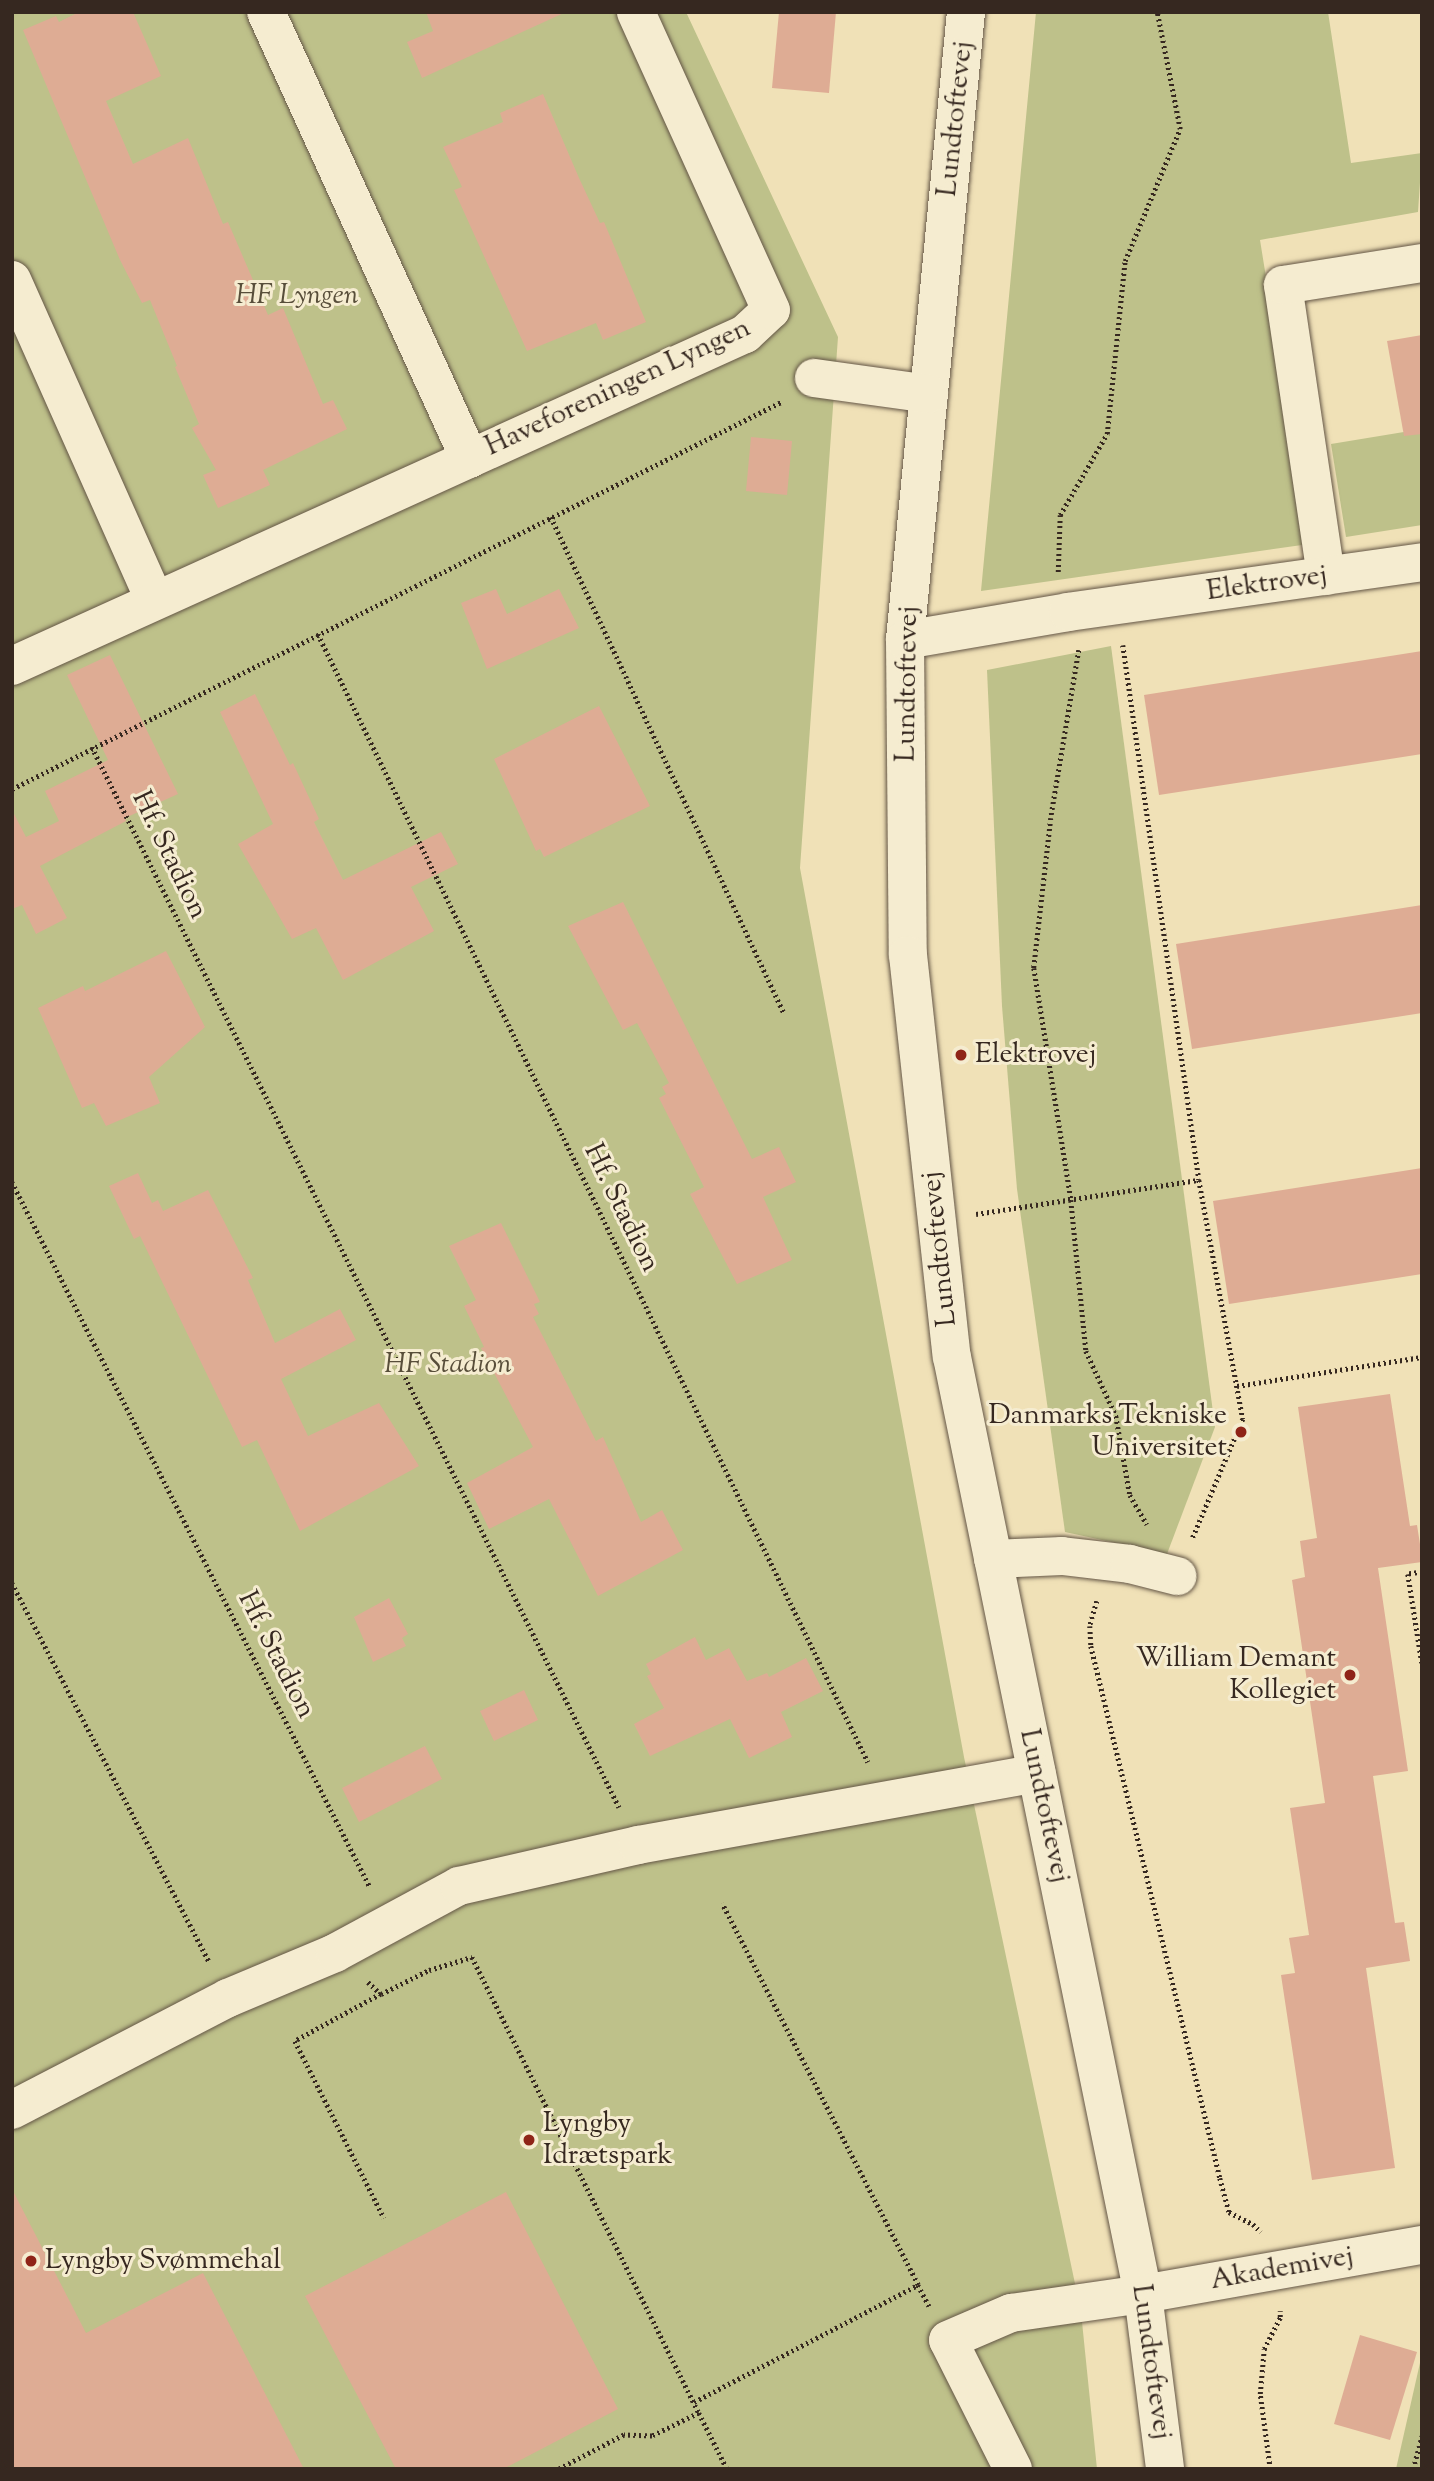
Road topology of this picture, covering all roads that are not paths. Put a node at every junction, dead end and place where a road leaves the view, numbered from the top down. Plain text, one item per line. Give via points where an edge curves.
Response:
1 (266, 12) edge
2 (636, 12) edge
3 (966, 12) edge
4 (1422, 263) edge
5 (12, 280) edge
6 (814, 378) road end
7 (929, 394) junction
8 (470, 459) junction
9 (1422, 562) edge
10 (1326, 576) junction
11 (155, 601) junction
12 (905, 640) junction
13 (12, 666) edge
14 (993, 1559) junction
15 (1153, 1570) road end
16 (1037, 1773) junction
17 (12, 2110) edge
18 (1422, 2245) edge
19 (1143, 2294) junction
20 (1013, 2469) edge
21 (1165, 2469) edge

1 - 8 street, Haveforeningen Lyngen
2 - 8 street, Haveforeningen Lyngen via 771,310 745,334
3 - 7 street, Lundtoftevej
4 - 10 street via 1283,285
5 - 11 street
6 - 7 street
7 - 12 street, Lundtoftevej
8 - 11 street, Haveforeningen Lyngen
9 - 10 street, Elektrovej
10 - 12 street, Elektrovej
11 - 13 street, Haveforeningen Lyngen
12 - 14 street, Lundtoftevej via 908,955 952,1357
14 - 15 street via 1062,1556
14 - 16 street, Lundtoftevej
16 - 17 street via 638,1845 459,1886 335,1953 228,1998
16 - 19 street, Lundtoftevej
18 - 19 street, Akademivej
19 - 20 street, Akademivej via 1011,2313 948,2340
19 - 21 street, Lundtoftevej

